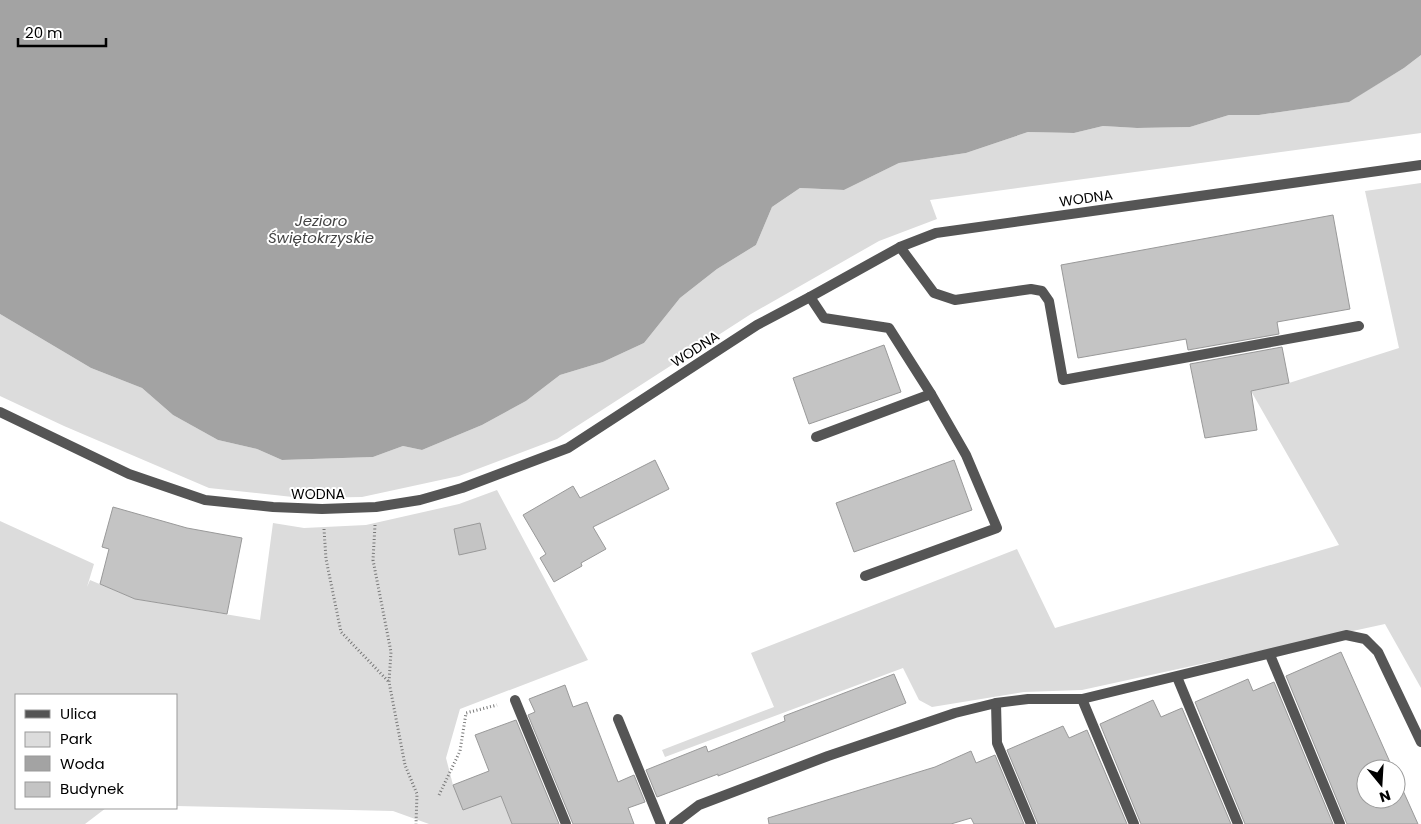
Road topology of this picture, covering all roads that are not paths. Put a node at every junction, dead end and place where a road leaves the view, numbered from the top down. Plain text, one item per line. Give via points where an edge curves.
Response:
1 (1421, 165) edge
2 (900, 247) junction
3 (810, 297) junction
4 (1358, 326) dead end
5 (932, 394) junction
6 (0, 412) edge
7 (816, 436) dead end
8 (865, 576) dead end
9 (1270, 655) junction
10 (1177, 677) junction
11 (1082, 699) junction
12 (515, 700) road end
13 (996, 703) junction
14 (618, 719) dead end
15 (1421, 742) edge
16 (566, 824) edge
17 (661, 824) edge
18 (674, 824) edge
19 (1031, 824) edge
20 (1134, 824) edge
21 (1238, 824) edge
22 (1340, 824) edge

1 - 2 street, WODNA via 936,233
2 - 3 street, WODNA
2 - 4 street via 934,293 955,300 1042,290 1049,301 1062,380
3 - 5 street via 824,318 889,328
3 - 6 street, WODNA via 756,325 568,448 462,488 420,500 376,507 273,507 205,500 128,474
5 - 7 street
5 - 8 street via 966,455 997,528
9 - 10 street
9 - 15 street via 1346,635 1365,639 1378,652
9 - 22 street
10 - 11 street
10 - 21 street
11 - 13 street via 1028,699
11 - 20 street
12 - 16 street
13 - 18 street via 955,713 828,756 699,805
13 - 19 street via 997,743
14 - 17 street

